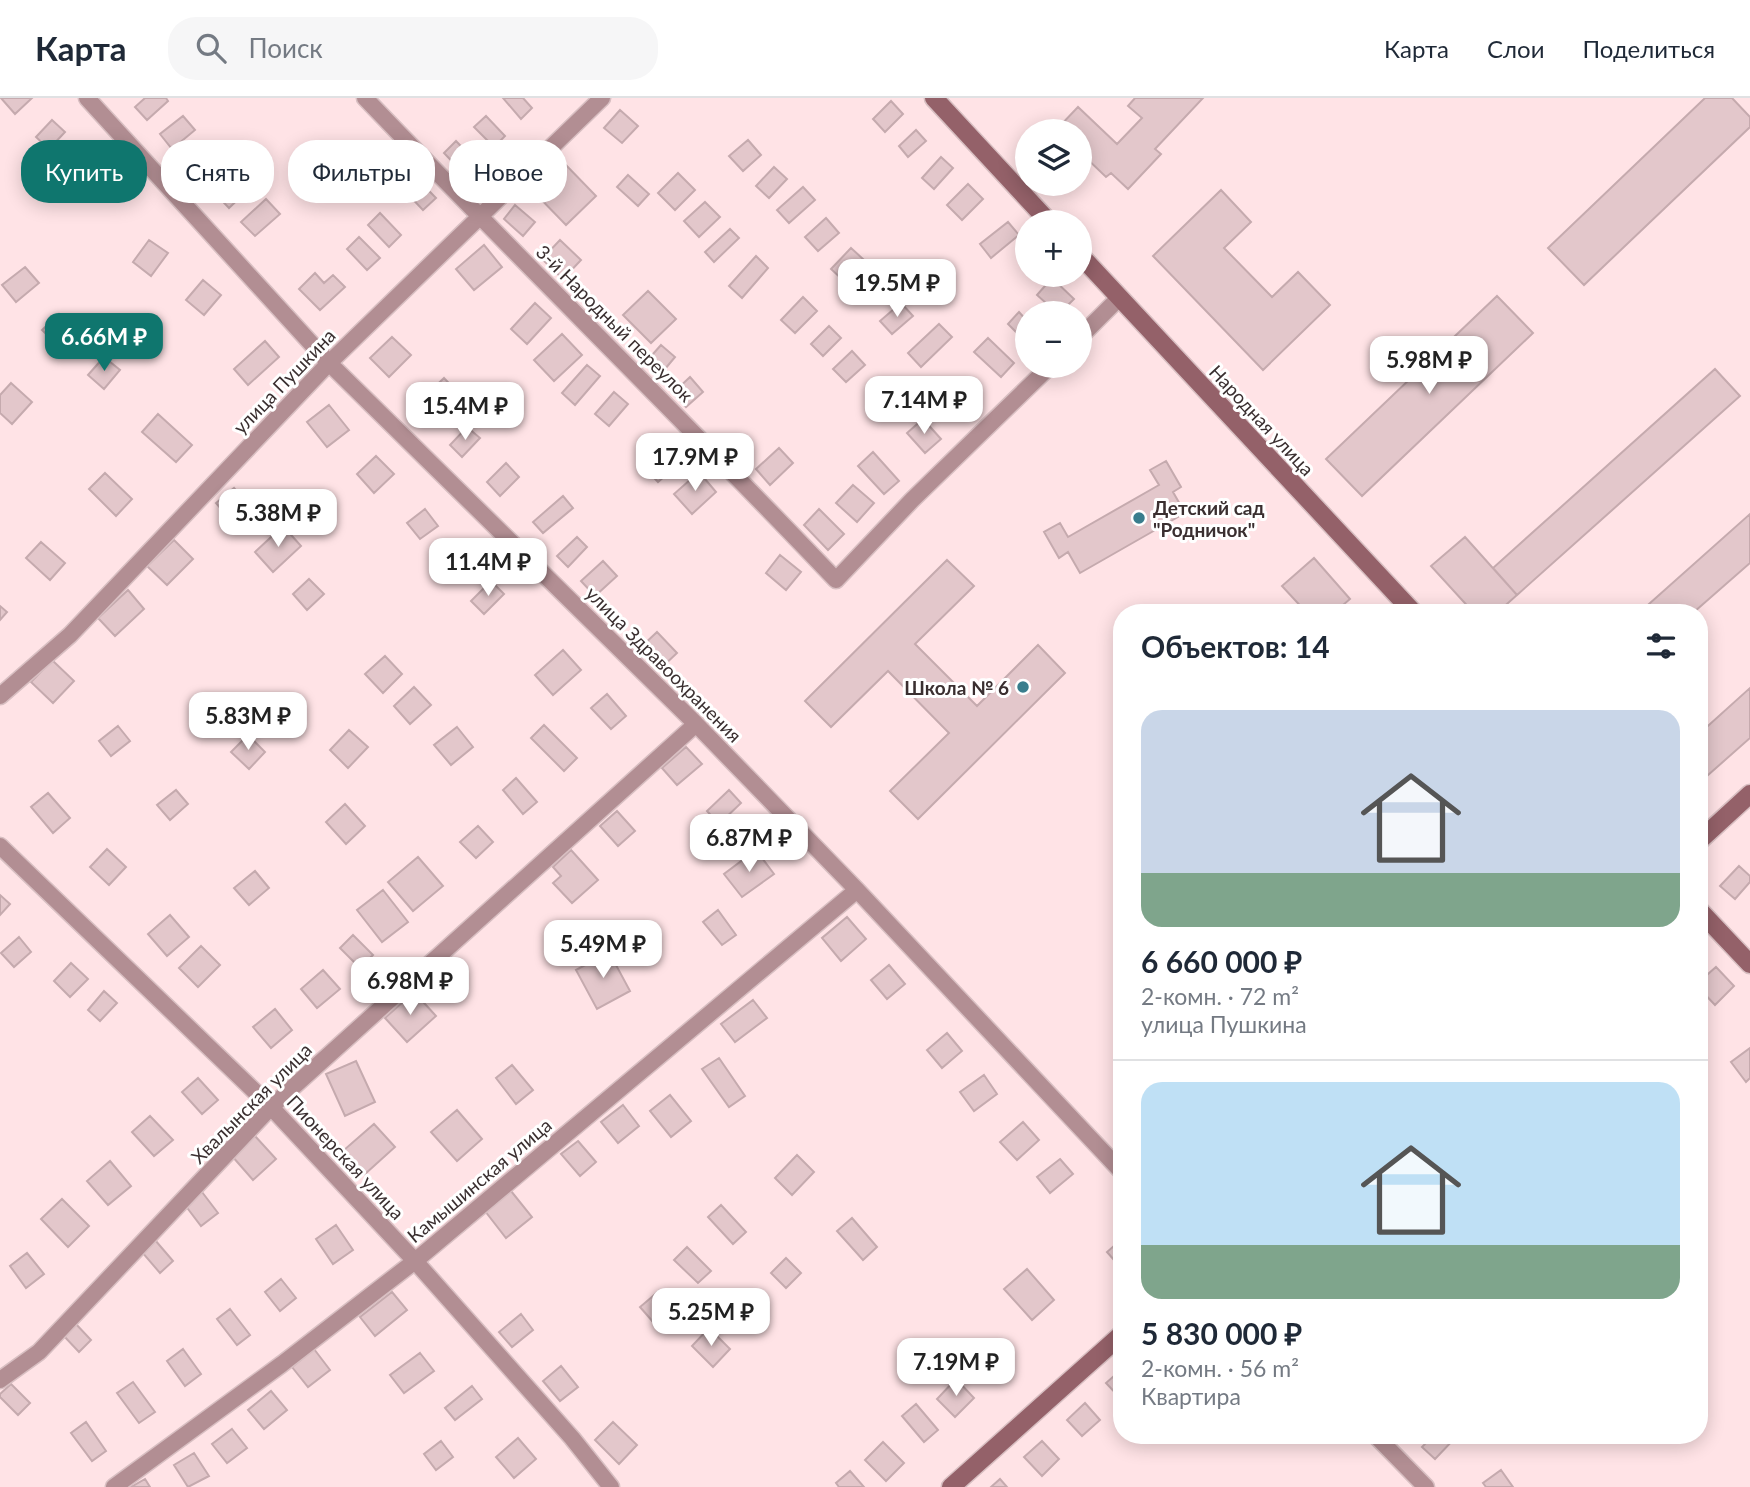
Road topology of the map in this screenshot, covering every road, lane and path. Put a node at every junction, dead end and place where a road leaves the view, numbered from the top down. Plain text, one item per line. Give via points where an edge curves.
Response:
1 (87, 98) edge
2 (365, 98) edge
3 (602, 98) edge
4 (934, 98) edge
5 (1038, 210) edge
6 (480, 218) junction
7 (1092, 268) edge
8 (1119, 298) junction
9 (1092, 325) edge
10 (329, 363) junction
11 (1038, 378) edge
12 (1406, 604) edge
13 (0, 696) edge
14 (696, 724) junction
15 (1750, 794) edge
16 (1708, 833) edge
17 (0, 846) edge
18 (857, 890) junction
19 (1708, 920) edge
20 (1750, 964) edge
21 (271, 1107) junction
22 (1113, 1162) edge
23 (415, 1261) junction
24 (1113, 1342) edge
25 (0, 1380) edge
26 (1384, 1444) edge
27 (114, 1487) edge
28 (611, 1487) edge
29 (951, 1487) edge
30 (1426, 1487) edge

1 - 10 street, улица Здравоохранения
2 - 6 street, 3-й Народный переулок
3 - 6 street, улица Пушкина
4 - 5 street
6 - 10 street, улица Пушкина
6 - 11 street, 3-й Народный переулок via 836,580
7 - 8 street, Народная улица
8 - 9 street
8 - 12 street, Народная улица
10 - 13 street, улица Пушкина via 70,635
10 - 14 street, улица Здравоохранения
14 - 18 street, улица Здравоохранения
14 - 21 street, Хвалынская улица
15 - 16 street
17 - 21 street, Пионерская улица
18 - 22 street, улица Здравоохранения
18 - 23 street, Камышинская улица
19 - 20 street
21 - 23 street, Пионерская улица
21 - 25 street, Хвалынская улица via 39,1352
23 - 27 street, Камышинская улица
23 - 28 street, Пионерская улица
24 - 29 street
26 - 30 street

